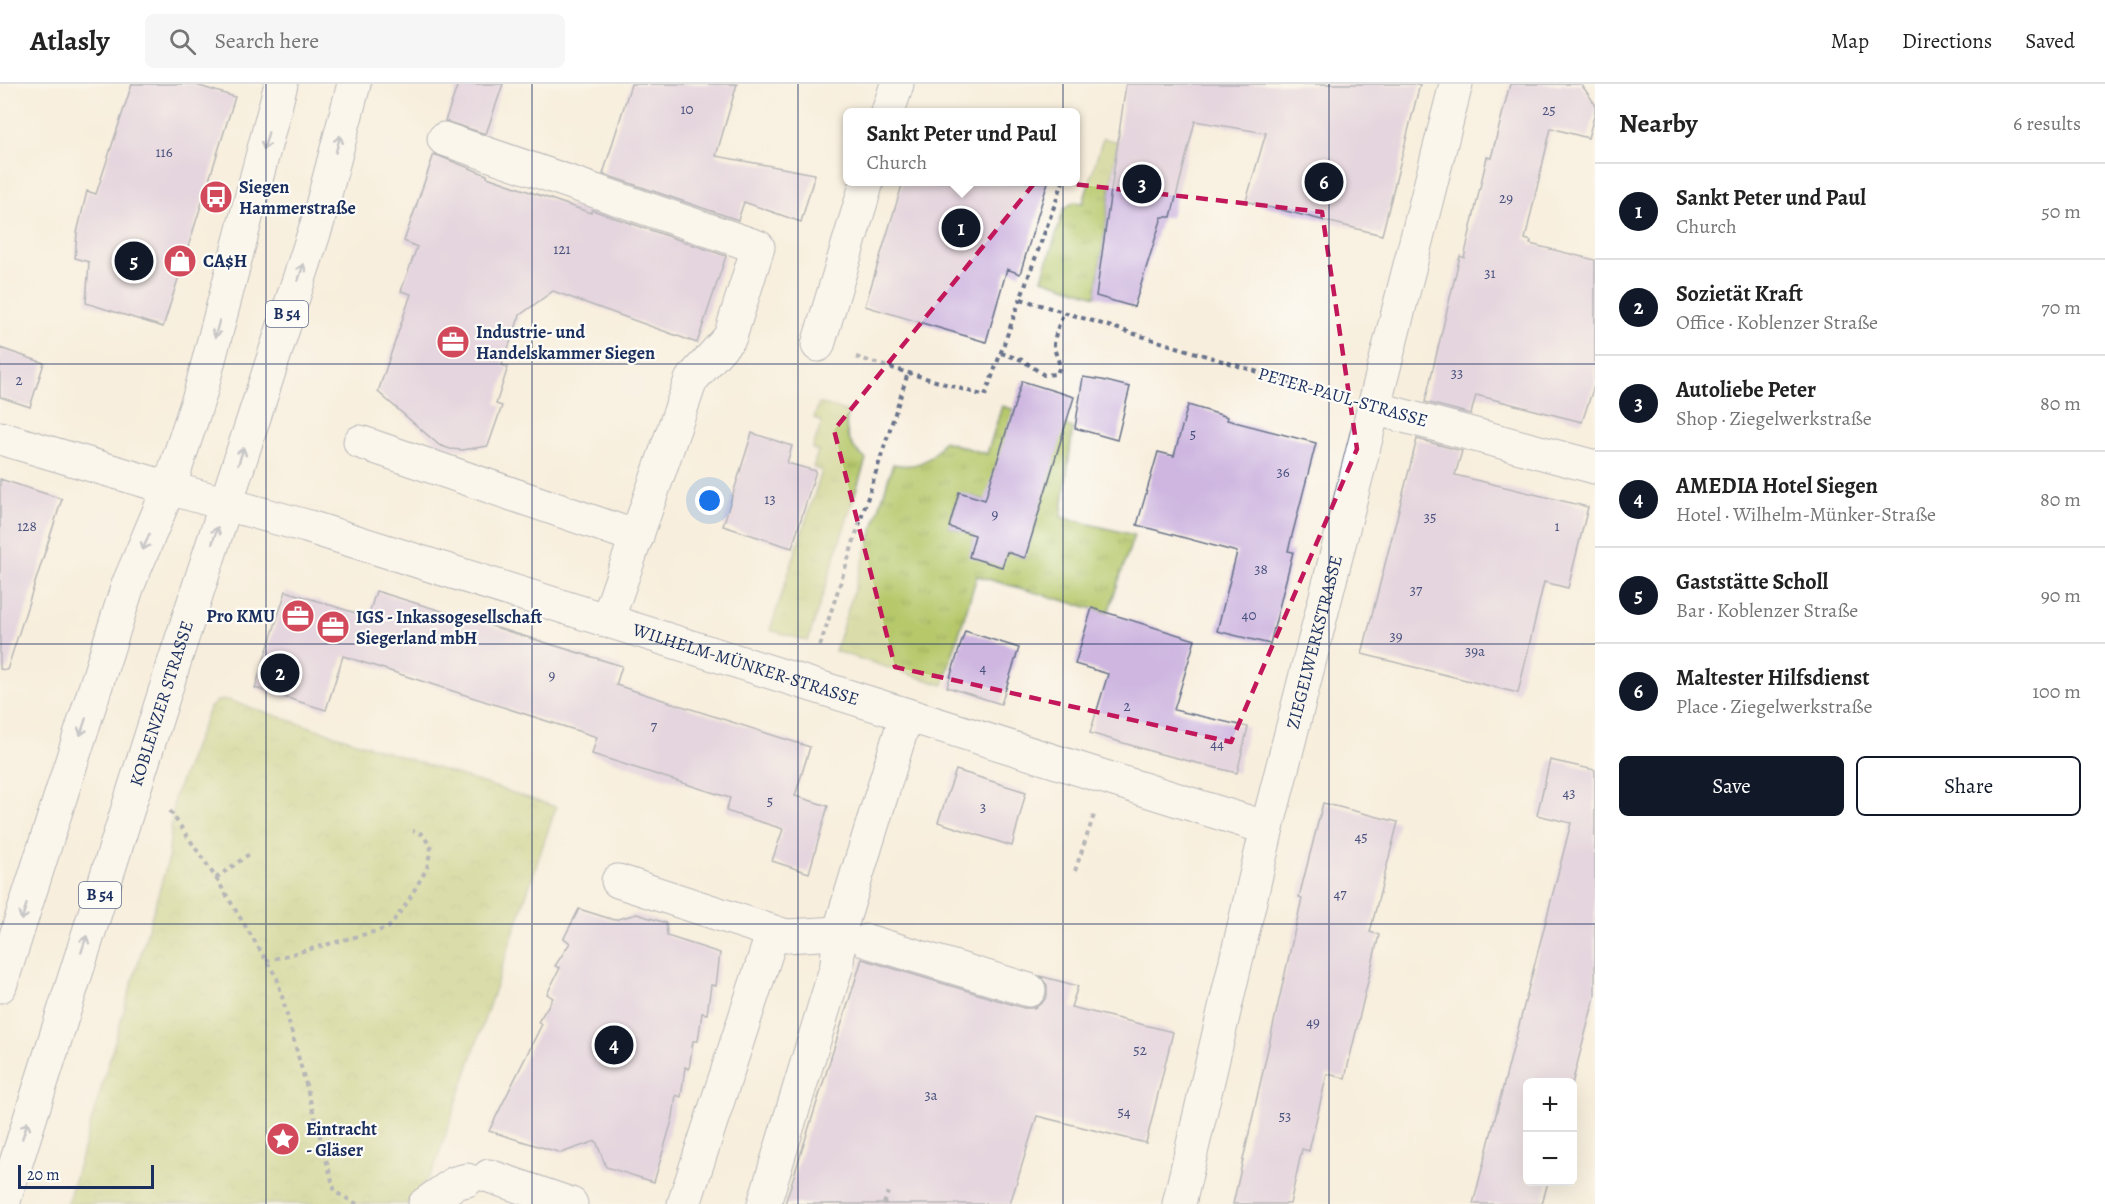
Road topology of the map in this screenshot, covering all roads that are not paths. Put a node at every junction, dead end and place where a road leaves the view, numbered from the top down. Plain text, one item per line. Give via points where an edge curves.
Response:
1 (281, 84) edge
2 (354, 84) edge
3 (897, 84) edge
4 (1456, 84) edge
5 (889, 108) edge
6 (444, 139) dead end
7 (866, 186) edge
8 (818, 345) road end
9 (1374, 408) junction
10 (0, 438) edge
11 (360, 442) dead end
12 (1595, 467) edge
13 (169, 488) junction
14 (226, 504) junction
15 (637, 537) junction
16 (607, 621) junction
17 (906, 715) junction
18 (1267, 828) junction
19 (618, 881) dead end
20 (773, 932) junction
21 (853, 937) junction
22 (0, 986) edge
23 (1029, 990) dead end
24 (3, 1197) edge
25 (425, 1204) edge
26 (571, 1204) edge
27 (684, 1204) edge
28 (764, 1204) edge
29 (1179, 1204) edge

1 -> 13 street via 200,394
14 -> 2 street, KOBLENZER STRASSE / B 54 via 318,221
3 - 5 street
4 - 9 street, ZIEGELWERKSTRASSE
6 - 15 street via 758,248 730,337 691,380
7 - 8 street
9 - 12 street, PETER-PAUL-STRASSE
9 - 18 street, ZIEGELWERKSTRASSE
10 - 13 street, WILHELM-MÜNKER-STRASSE
11 - 15 street
13 - 14 street, WILHELM-MÜNKER-STRASSE
13 -> 22 street via 128,585
14 - 16 street, WILHELM-MÜNKER-STRASSE
24 -> 14 street, KOBLENZER STRASSE / B 54
15 - 16 street
16 - 17 street, WILHELM-MÜNKER-STRASSE
17 - 18 street, WILHELM-MÜNKER-STRASSE
17 - 21 street
18 - 29 street, ZIEGELWERKSTRASSE
19 - 20 street
20 - 21 street via 786,936
20 - 27 street
21 - 23 street
21 - 28 street via 837,965
25 - 26 street via 455,1182 478,1178

